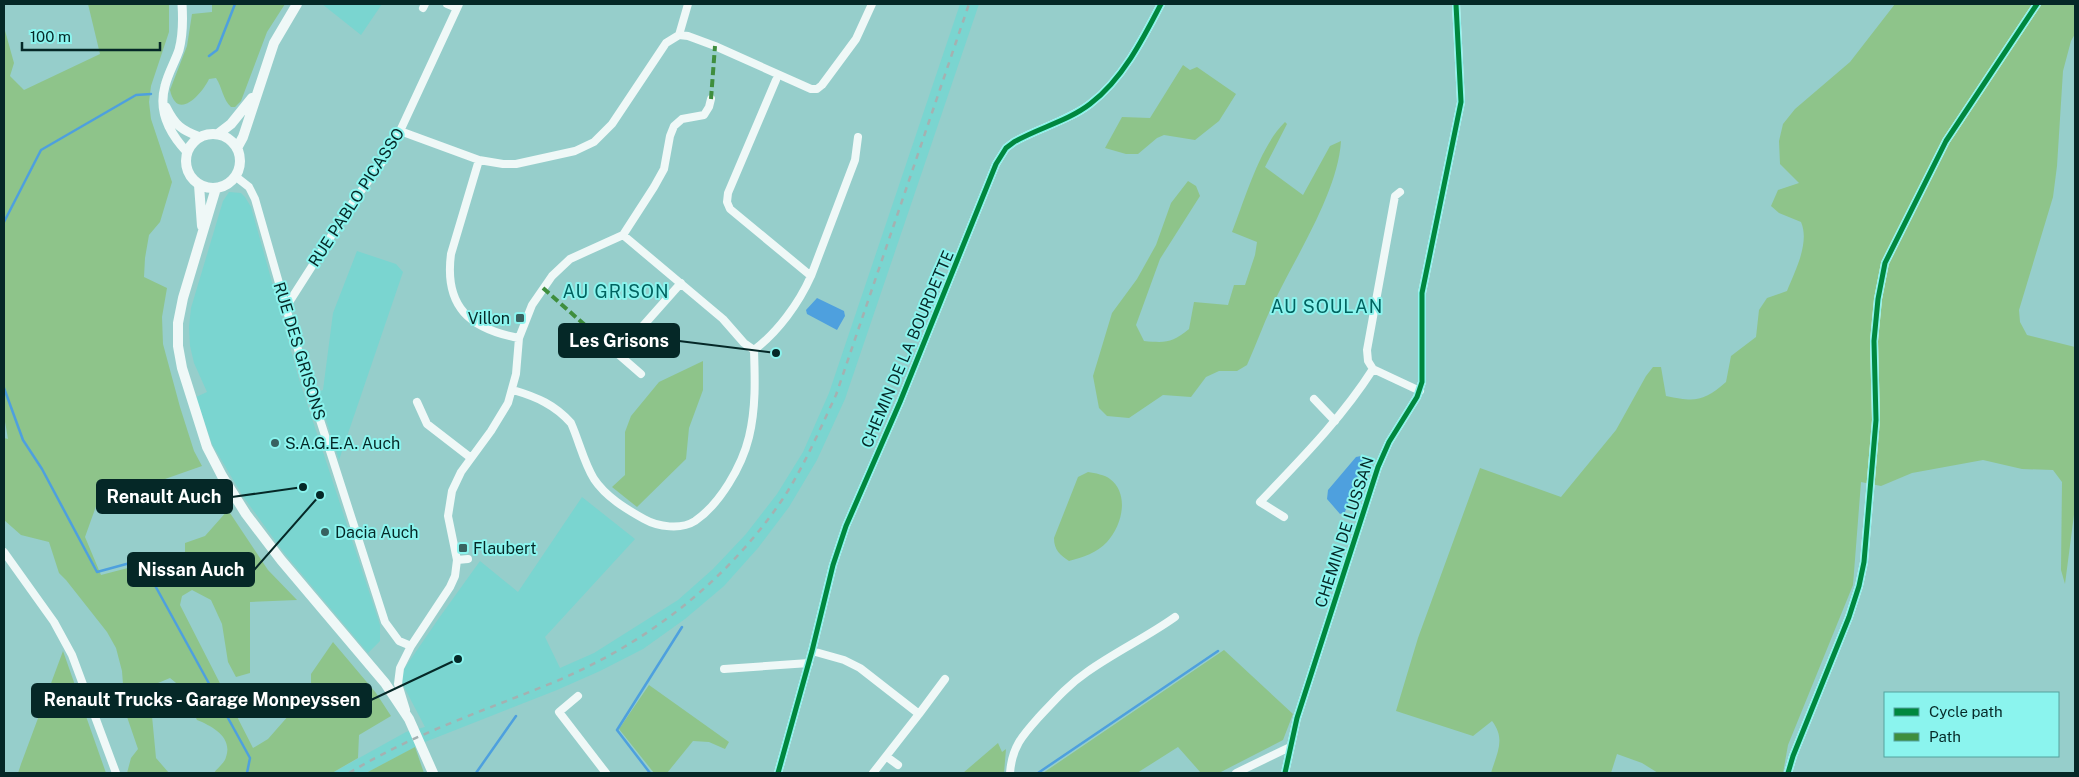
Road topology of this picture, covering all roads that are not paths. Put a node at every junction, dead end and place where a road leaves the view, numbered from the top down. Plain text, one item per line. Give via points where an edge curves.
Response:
1 (182, 4) edge
2 (297, 4) edge
3 (447, 4) edge
4 (688, 4) edge
5 (872, 4) edge
6 (1161, 4) edge
7 (1456, 4) edge
8 (2037, 4) edge
9 (458, 6) edge
10 (679, 35) junction
11 (776, 80) dead end
12 (257, 90) junction
13 (711, 99) dead end
14 (163, 100) junction
15 (400, 131) junction
16 (218, 134) junction
17 (200, 137) junction
18 (858, 137) dead end
19 (237, 148) junction
20 (187, 152) junction
21 (479, 160) junction
22 (235, 176) junction
23 (199, 184) junction
24 (216, 188) junction
25 (1400, 192) dead end
26 (203, 232) junction
27 (623, 235) junction
28 (812, 276) junction
29 (681, 283) junction
30 (286, 307) junction
31 (519, 338) junction
32 (604, 342) dead end
33 (754, 350) junction
34 (618, 354) junction
35 (1373, 369) junction
36 (641, 374) dead end
37 (513, 390) junction
38 (1420, 392) junction
39 (1314, 399) dead end
40 (417, 402) dead end
41 (1335, 421) junction
42 (470, 458) junction
43 (1284, 517) dead end
44 (4, 552) edge
45 (468, 559) dead end
46 (457, 560) junction
47 (1175, 617) dead end
48 (411, 646) junction
49 (812, 651) junction
50 (809, 663) junction
51 (724, 670) dead end
52 (945, 679) dead end
53 (578, 696) dead end
54 (919, 714) junction
55 (409, 719) junction
56 (1290, 747) junction
57 (887, 757) junction
58 (898, 765) dead end
59 (116, 773) edge
60 (433, 773) edge
61 (606, 773) edge
62 (778, 773) edge
63 (873, 773) edge
64 (1010, 773) edge
65 (1236, 773) edge
66 (1285, 773) edge
67 (1788, 773) edge

1 - 14 street via 179,50
2 - 12 main road via 274,43
3 - 9 street
4 - 10 street
5 - 10 street via 856,39 817,88
6 - 49 street, CHEMIN DE LA BOURDETTE via 1132,56 1099,96 1079,111 1014,142 996,164 904,393 846,526
7 - 38 street, CHEMIN DE LUSSAN via 1461,102 1422,293 1420,315 1424,374
8 - 67 street via 1946,141 1885,263 1874,340 1876,420 1862,570 1849,617
9 - 15 street, RUE PABLO PICASSO
10 - 21 street via 666,43 626,106 594,142 575,150 516,164
11 - 28 street via 727,202 730,209
12 - 16 main road via 231,124
12 - 19 main road
13 - 27 street via 704,115 682,118 674,126 664,169
14 - 17 street via 176,125
14 - 20 street via 165,119
15 - 21 street
15 - 30 street, RUE PABLO PICASSO
16 - 17 main road
16 - 19 main road
17 - 20 main road
18 - 28 street via 855,160
19 - 22 main road via 240,162
20 - 23 main road via 187,170
21 - 31 street via 451,254 450,286 460,308 473,322 490,331
22 - 24 main road via 224,186
22 - 30 street, RUE DES GRISONS via 249,187 255,198
23 - 24 main road
23 - 26 main road
24 - 26 main road
25 - 35 street via 1395,196 1367,350 1368,362
26 - 55 main road via 183,298 178,346 208,447 237,501 281,560 385,683
27 - 29 street
27 - 31 street via 570,259 558,269 532,305
28 - 33 street via 791,309
29 - 33 street
29 - 34 street
30 - 48 street, RUE DES GRISONS via 385,622 399,641
31 - 37 street
32 - 34 street
33 - 37 street via 756,393 750,437 743,456 736,473 714,502 694,522 683,525 663,526 650,522 616,501 594,479 571,423 545,401
34 - 36 street
35 - 38 street
35 - 41 street
37 - 42 street via 501,416
38 - 56 street, CHEMIN DE LUSSAN via 1389,442 1378,467
39 - 41 street
40 - 42 street via 427,424
41 - 43 street via 1260,502
42 - 46 street via 454,485 449,506
44 - 59 street via 54,622 72,655
45 - 46 street
46 - 48 street via 450,587
47 - 64 street via 1088,670 1061,693 1017,744
48 - 55 street via 398,676
49 - 50 street, CHEMIN DE LA BOURDETTE
49 - 54 street via 860,668
50 - 51 street
50 - 62 street, CHEMIN DE LA BOURDETTE
52 - 54 street
53 - 61 street via 559,712
54 - 57 street
55 - 60 main road
56 - 65 street
56 - 66 street, CHEMIN DE LUSSAN
57 - 58 street
57 - 63 street

